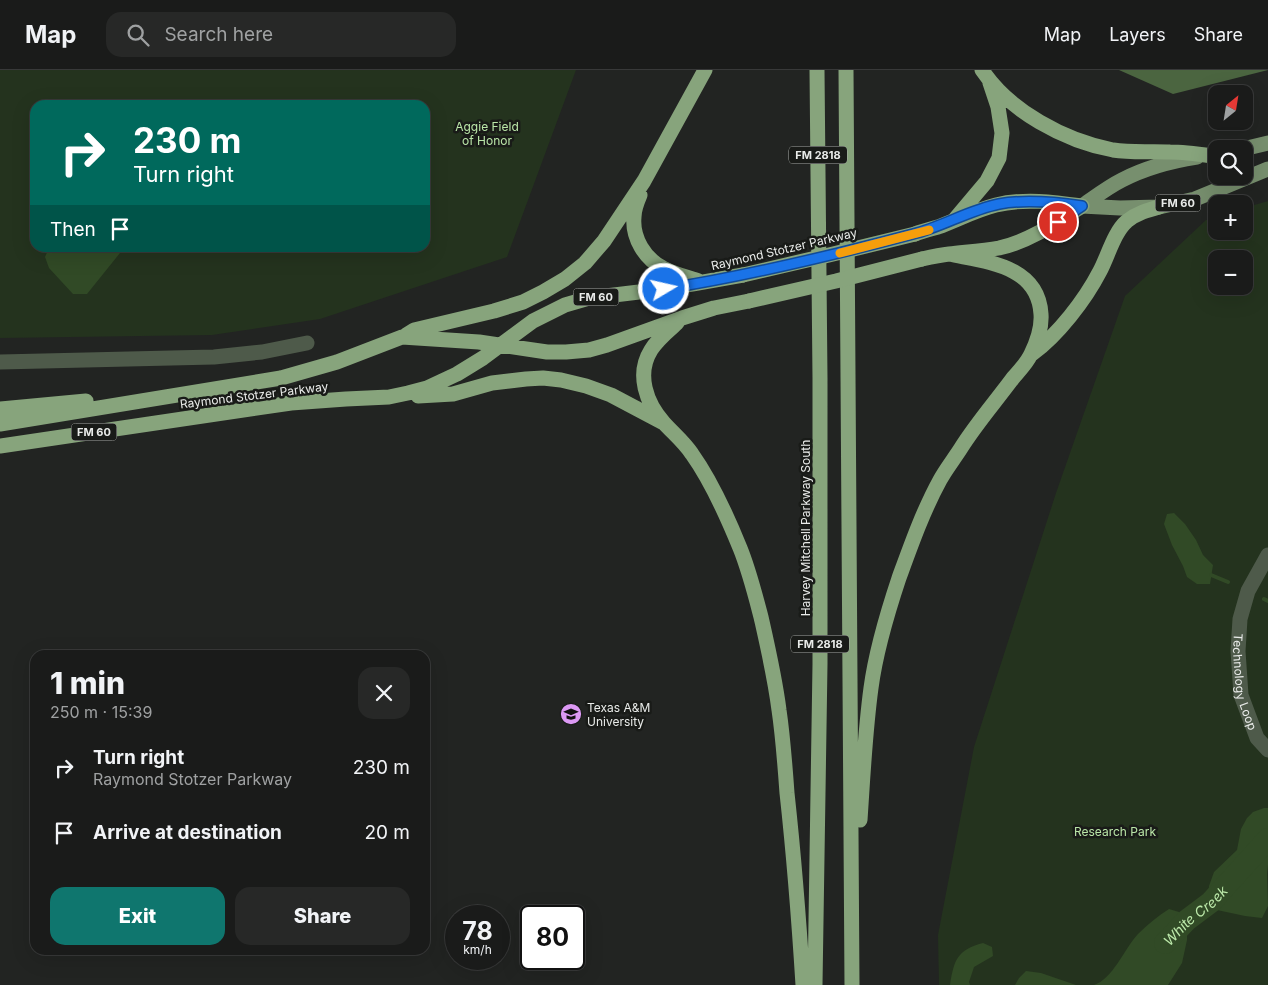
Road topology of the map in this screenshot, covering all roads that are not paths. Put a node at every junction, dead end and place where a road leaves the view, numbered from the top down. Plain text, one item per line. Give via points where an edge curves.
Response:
1 (705, 70) edge
2 (817, 70) edge
3 (846, 70) edge
4 (986, 76) edge
5 (1268, 143) edge
6 (1253, 147) edge
7 (1208, 155) edge
8 (1208, 156) edge
9 (1268, 169) edge
10 (644, 181) junction
11 (1082, 206) junction
12 (1159, 207) junction
13 (954, 219) junction
14 (949, 254) junction
15 (703, 283) junction
16 (682, 318) junction
17 (402, 337) junction
18 (307, 343) dead end
19 (500, 345) junction
20 (1030, 355) junction
21 (0, 362) edge
22 (213, 390) junction
23 (389, 397) junction
24 (0, 409) edge
25 (663, 422) junction
26 (0, 424) edge
27 (0, 446) edge
28 (1268, 555) edge
29 (1268, 750) edge
30 (852, 958) junction
31 (803, 985) edge
32 (815, 985) edge
33 (852, 985) edge

1 - 10 highway
2 - 32 highway, Harvey Mitchell Parkway South / FM 2818 via 820,664
3 - 30 highway, FM 2818
4 - 7 highway via 1047,127 1078,140 1114,150
4 - 13 highway via 998,107 1002,133 999,158 988,181
5 - 6 main road
8 - 11 main road, Raymond Stotzer Parkway / FM 60 via 1178,160 1139,172
9 - 12 main road, Raymond Stotzer Parkway / FM 60 via 1195,199
10 - 15 highway via 634,217 634,228 642,250 662,268
10 - 17 highway via 595,253 565,279 523,302 414,330
11 - 12 main road, Raymond Stotzer Parkway / FM 60
11 - 13 highway, Raymond Stotzer Parkway / FM 60 via 1058,202 1014,202
11 - 14 highway, Raymond Stotzer Parkway / FM 60 via 1026,239 978,252
12 - 20 highway via 1141,212 1127,221 1117,233 1094,282 1076,308 1044,346
13 - 15 highway, Raymond Stotzer Parkway / FM 60, bridge via 915,234 829,256
14 - 16 highway, Raymond Stotzer Parkway / FM 60, bridge
14 - 20 highway via 1008,268 1035,289 1041,315 1040,329
15 - 19 highway, Raymond Stotzer Parkway / FM 60 via 589,298 565,305 533,321
16 - 19 highway, Raymond Stotzer Parkway / FM 60 via 608,346 588,350 547,352
16 - 25 highway via 658,341 645,363 645,390
17 - 19 highway, Raymond Stotzer Parkway / FM 60
17 - 22 highway, Raymond Stotzer Parkway / FM 60 via 337,362 281,378
18 - 21 street via 214,357
19 - 23 highway, Raymond Stotzer Parkway / FM 60 via 457,374 427,388
20 - 30 highway via 962,445 940,480 906,559 888,612 871,687 865,744
22 - 24 highway via 190,386 97,400
22 - 26 highway, Raymond Stotzer Parkway / FM 60
23 - 25 highway via 452,394 492,383 543,378 586,386 611,395
23 - 27 highway, Raymond Stotzer Parkway / FM 60 via 291,403
25 - 31 highway via 692,454 724,512 741,550 769,650 779,711
28 - 29 street, Technology Loop via 1248,590 1240,619 1238,652 1241,696 1257,738
30 - 33 highway, FM 2818

